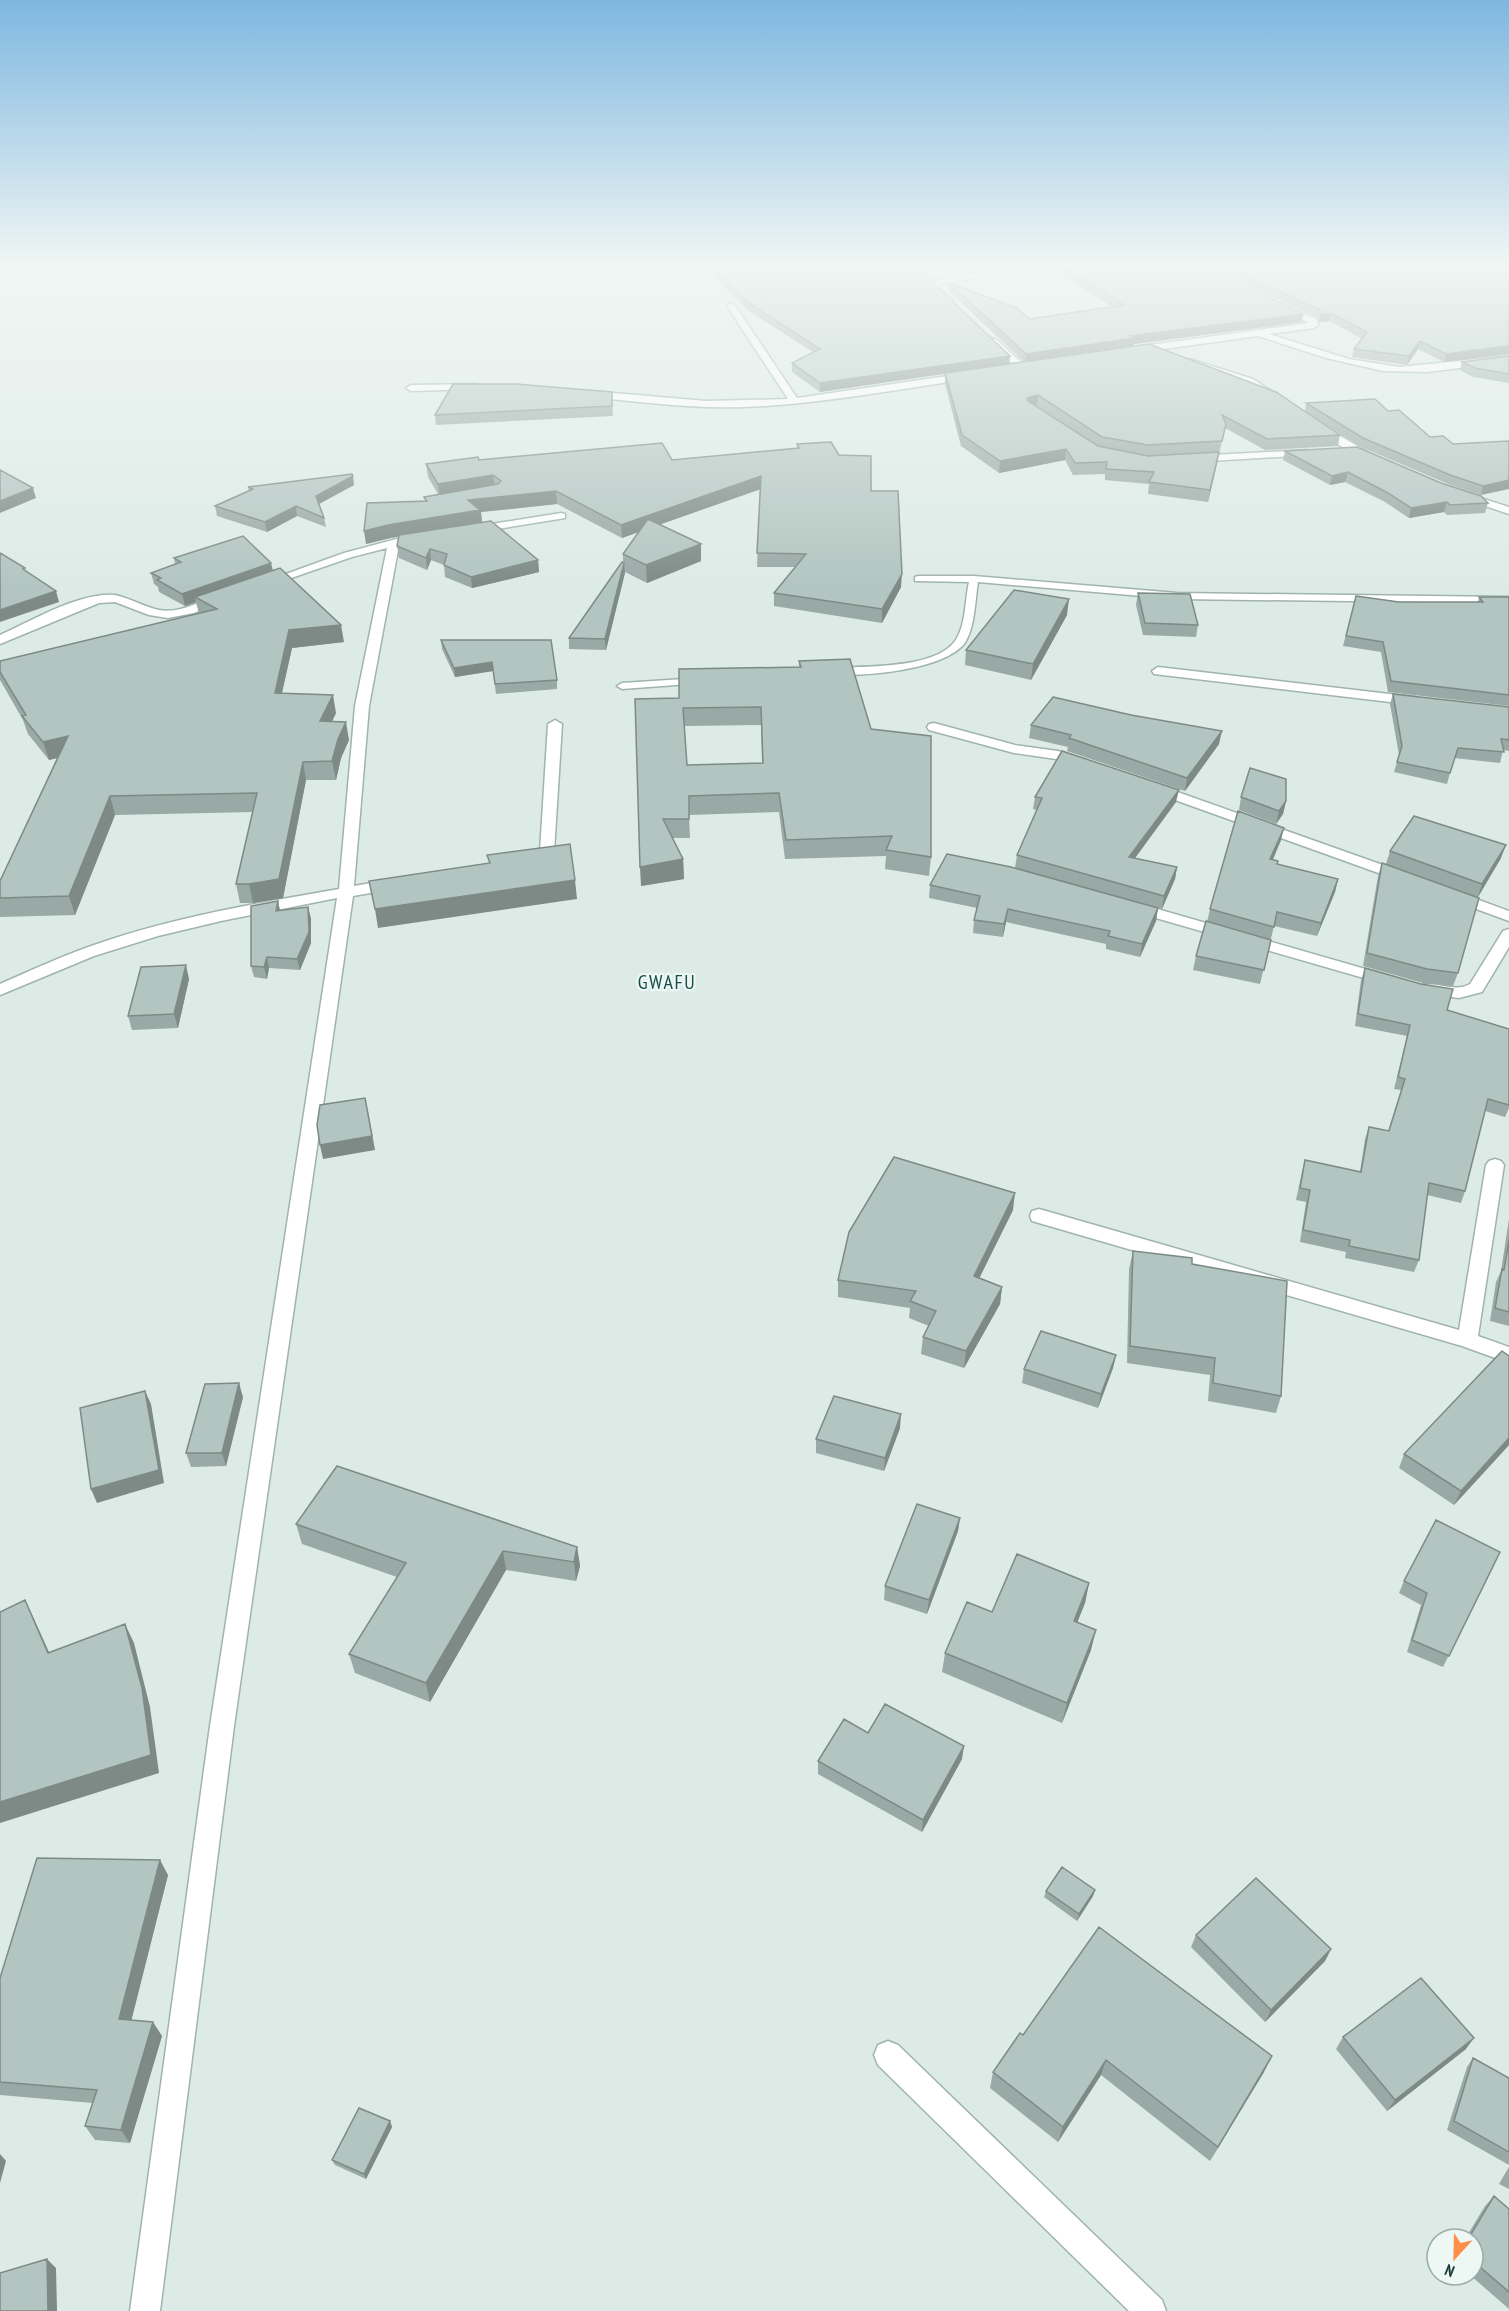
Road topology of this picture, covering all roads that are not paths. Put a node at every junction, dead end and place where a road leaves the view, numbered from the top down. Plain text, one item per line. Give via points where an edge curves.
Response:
1 (776, 374) edge
2 (1234, 374) edge
3 (975, 375) edge
4 (411, 388) dead end
5 (487, 388) edge
6 (581, 394) edge
7 (794, 401) junction
8 (1291, 408) edge
9 (1306, 420) edge
10 (1356, 451) junction
11 (1333, 452) edge
12 (1321, 453) edge
13 (1181, 460) edge
14 (1382, 461) edge
15 (1454, 492) edge
16 (1509, 511) edge
17 (561, 516) edge
18 (460, 531) edge
19 (416, 538) edge
20 (393, 542) junction
21 (918, 579) dead end
22 (974, 579) junction
23 (258, 586) edge
24 (227, 597) edge
25 (1509, 600) edge
26 (0, 640) edge
27 (1158, 671) dead end
28 (823, 672) edge
29 (716, 680) edge
30 (622, 686) dead end
31 (1427, 703) edge
32 (555, 724) dead end
33 (934, 727) dead end
34 (1098, 768) edge
35 (1138, 781) edge
36 (511, 864) edge
37 (405, 882) edge
38 (1421, 884) edge
39 (1443, 891) edge
40 (346, 892) junction
41 (1117, 903) edge
42 (1509, 916) edge
43 (1509, 934) edge
44 (0, 990) edge
45 (1496, 1165) dead end
46 (1040, 1216) dead end
47 (1467, 1340) junction
48 (1509, 1355) edge
49 (888, 2055) dead end
50 (145, 2311) edge
51 (1152, 2311) edge

1 - 7 street
2 - 8 street via 1257,383
3 - 7 street
4 - 5 street
6 - 7 street via 701,404
9 - 10 street
10 - 11 street
10 - 14 street
12 - 13 street
15 - 16 street
17 - 18 street
19 - 20 street
20 - 23 street
20 - 40 street via 362,706
21 - 22 lane
22 - 25 lane via 1188,596
22 - 28 lane via 961,641 949,654 893,667
24 - 26 street via 170,614 159,614 123,599 89,601
27 - 31 street
29 - 30 lane
32 - 36 street via 547,853
33 - 34 street
35 - 38 street
37 - 40 street
39 - 42 street
40 - 44 street via 119,942
40 - 50 street via 222,1726
41 - 43 street via 1445,993 1476,988
45 - 47 street
46 - 47 street
47 - 48 street
49 - 51 street

